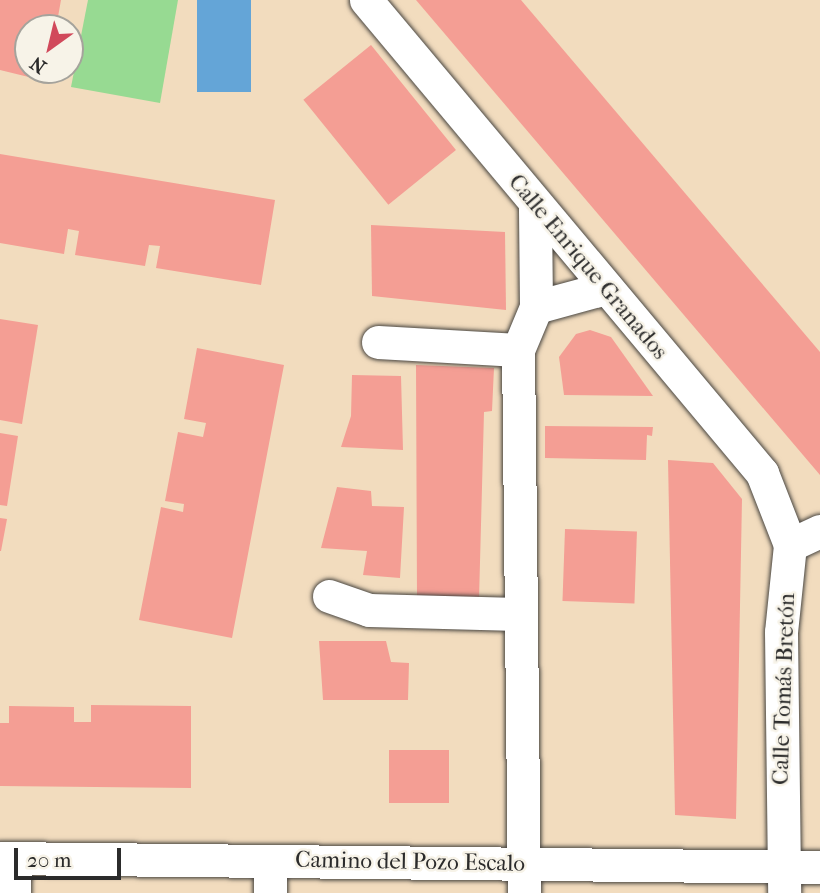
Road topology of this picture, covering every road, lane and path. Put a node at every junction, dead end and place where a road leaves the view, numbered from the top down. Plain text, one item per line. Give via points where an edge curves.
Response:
1 (366, 0) edge
2 (535, 204) junction
3 (606, 288) junction
4 (536, 307) junction
5 (378, 342) dead end
6 (518, 350) junction
7 (820, 531) edge
8 (790, 545) junction
9 (329, 596) dead end
10 (518, 614) junction
11 (8, 858) edge
12 (820, 867) edge
13 (270, 877) edge
14 (523, 878) edge
15 (784, 880) edge
16 (14, 893) edge

1 - 2 street, Calle Enrique Granados
2 - 3 street, Calle Enrique Granados
2 - 4 street
3 - 4 street
3 - 8 street, Calle Enrique Granados via 762,473
4 - 6 street
5 - 6 street
6 - 10 street
7 - 8 street
8 - 15 street, Calle Tomás Bretón via 781,632
9 - 10 street via 369,610
10 - 14 street
11 - 13 street, Camino del Pozo Escalo
11 - 16 street
12 - 15 street, Camino del Pozo Escalo
13 - 14 street, Camino del Pozo Escalo
14 - 15 street, Camino del Pozo Escalo

